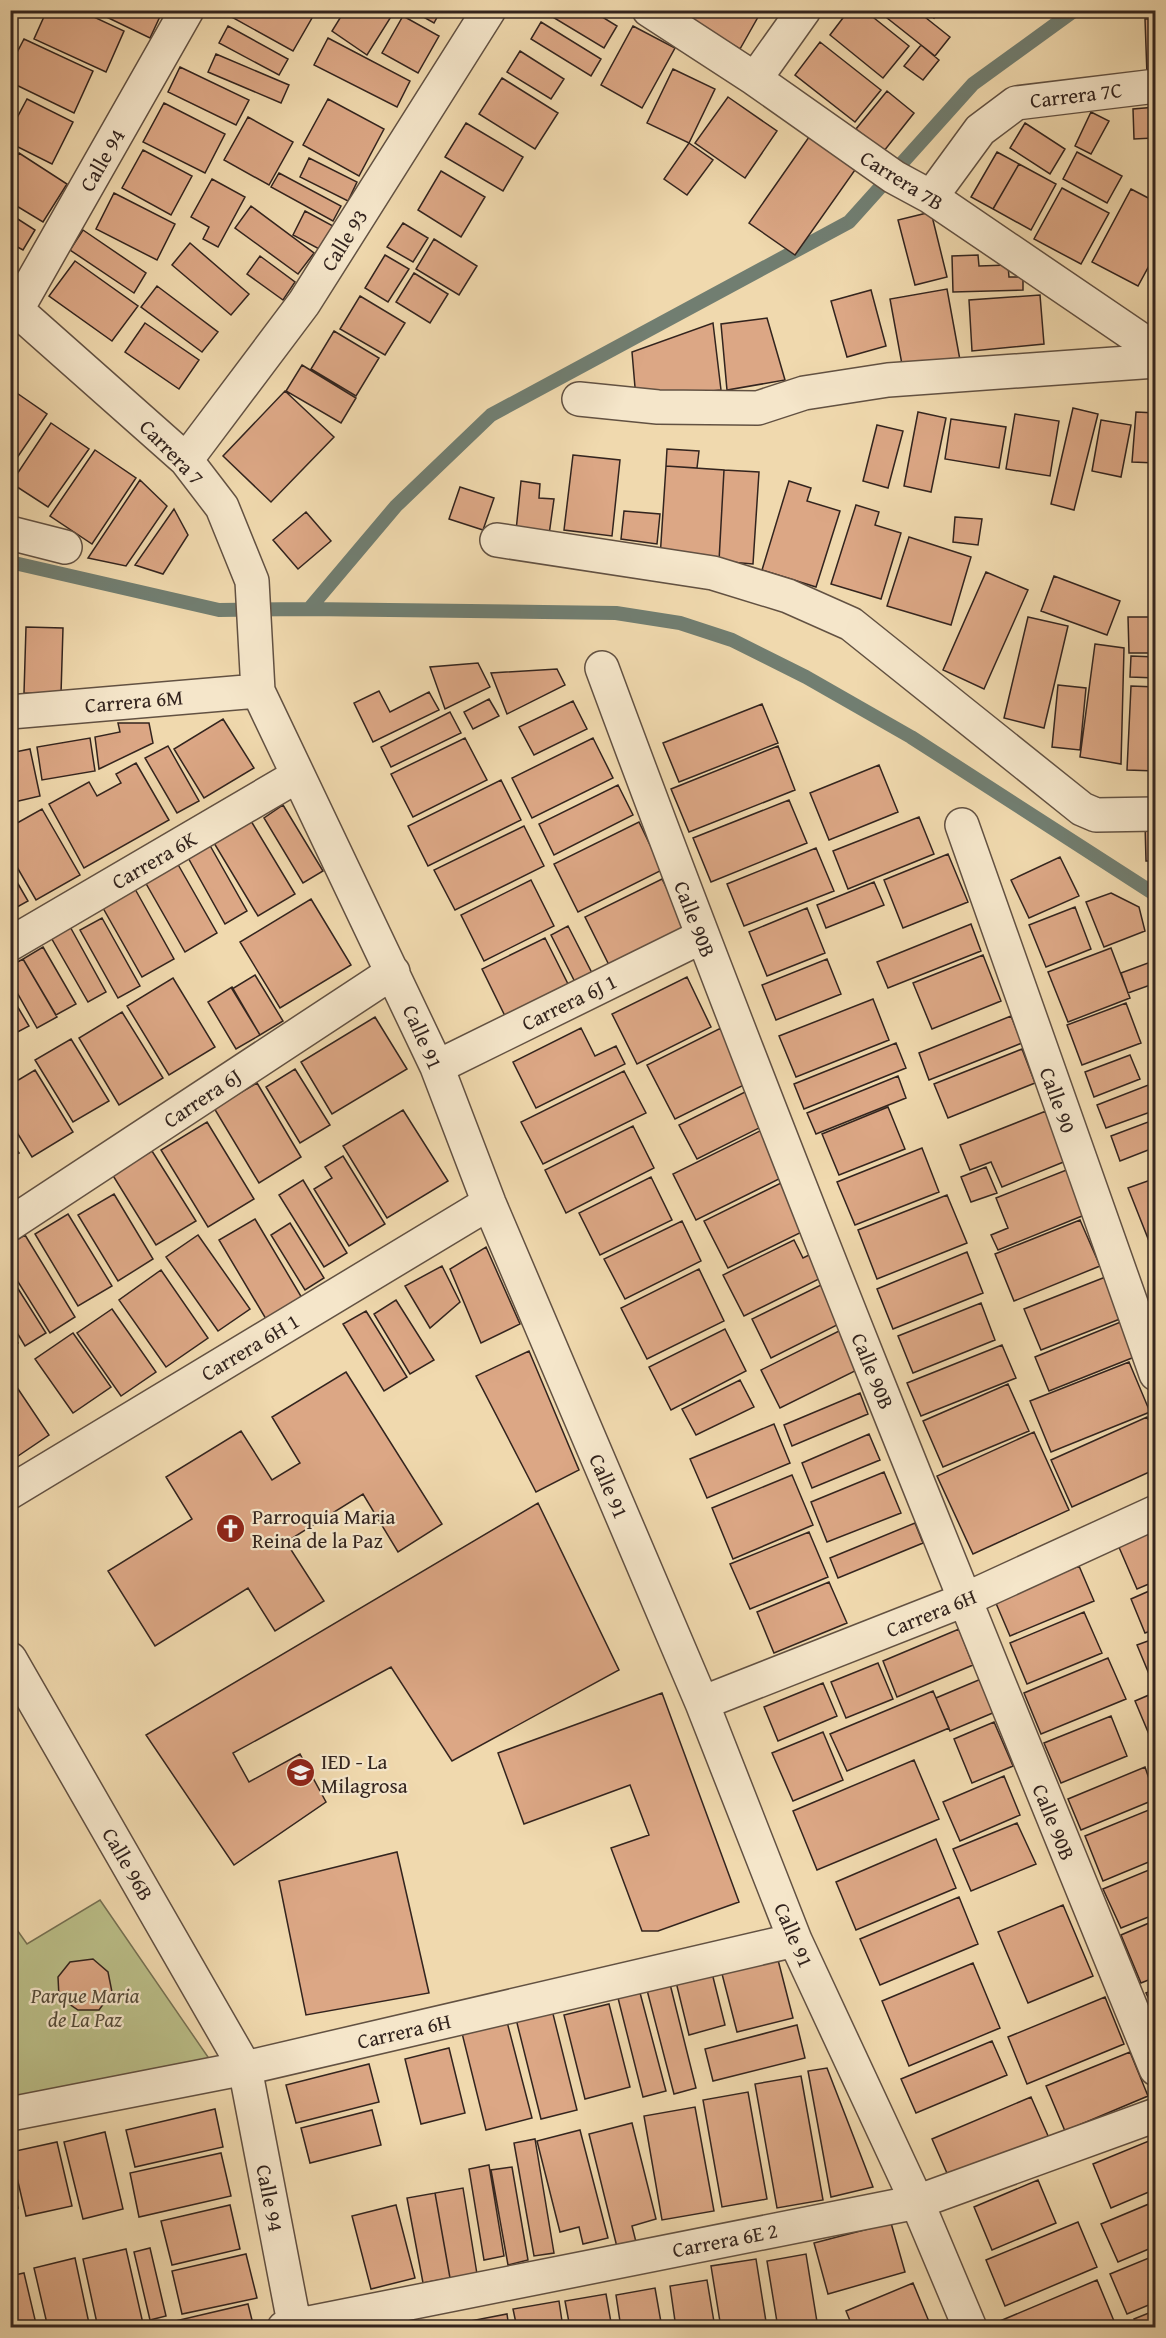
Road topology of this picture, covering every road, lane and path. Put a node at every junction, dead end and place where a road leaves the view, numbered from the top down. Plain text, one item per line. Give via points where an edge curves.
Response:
1 (187, 10) edge
2 (489, 10) edge
3 (649, 10) edge
4 (804, 10) edge
5 (755, 79) junction
6 (1155, 86) edge
7 (931, 197) junction
8 (14, 307) edge
9 (1155, 350) edge
10 (1155, 361) edge
11 (579, 399) dead end
12 (186, 460) junction
13 (10, 533) edge
14 (496, 540) dead end
15 (65, 547) dead end
16 (255, 644) joint
17 (602, 668) dead end
18 (258, 691) junction
19 (10, 712) edge
20 (297, 776) junction
21 (1155, 814) edge
22 (962, 825) dead end
23 (701, 937) junction
24 (10, 944) edge
25 (393, 972) junction
26 (437, 1067) junction
27 (489, 1203) junction
28 (10, 1224) edge
29 (1155, 1374) edge
30 (10, 1491) edge
31 (1155, 1512) edge
32 (964, 1600) junction
33 (10, 1659) edge
34 (702, 1703) junction
35 (795, 1940) junction
36 (245, 2068) junction
37 (1155, 2069) edge
38 (10, 2114) edge
39 (1155, 2115) edge
40 (917, 2202) junction
41 (291, 2327) edge
42 (970, 2328) edge

1 - 8 street, Calle 94
2 - 12 street, Calle 93 via 304,303
3 - 5 street, Carrera 7B
4 - 5 street
5 - 7 street, Carrera 7B via 846,145
6 - 7 street, Carrera 7C via 1016,103 980,130
7 - 9 street, Carrera 7B
8 - 12 street, Carrera 7
10 - 11 street via 888,380 804,393 758,408 657,407
12 - 16 street, Carrera 7 via 222,507 252,581
13 - 15 street
14 - 21 street via 713,573 788,596 851,624 1082,809 1096,814
16 - 18 street, Calle 91
17 - 23 street, Calle 90B
18 - 19 street, Carrera 6M
18 - 20 street, Calle 91
20 - 24 street, Carrera 6K
20 - 25 street, Calle 91
22 - 29 street, Calle 90
23 - 26 street, Carrera 6J 1
23 - 32 street, Calle 90B
25 - 26 street, Calle 91
25 - 28 street, Carrera 6J
26 - 27 street, Calle 91
27 - 30 street, Carrera 6H 1
27 - 34 street, Calle 91
31 - 32 street, Carrera 6H
32 - 34 street, Carrera 6H
32 - 37 street, Calle 90B
33 - 36 street, Calle 96B
34 - 35 street, Calle 91
35 - 36 street, Carrera 6H
35 - 40 street, Calle 91
36 - 38 street, Carrera 6H
36 - 41 street, Calle 94
39 - 40 street, Carrera 6E 2
40 - 41 street, Carrera 6E 2
40 - 42 street, Calle 91

